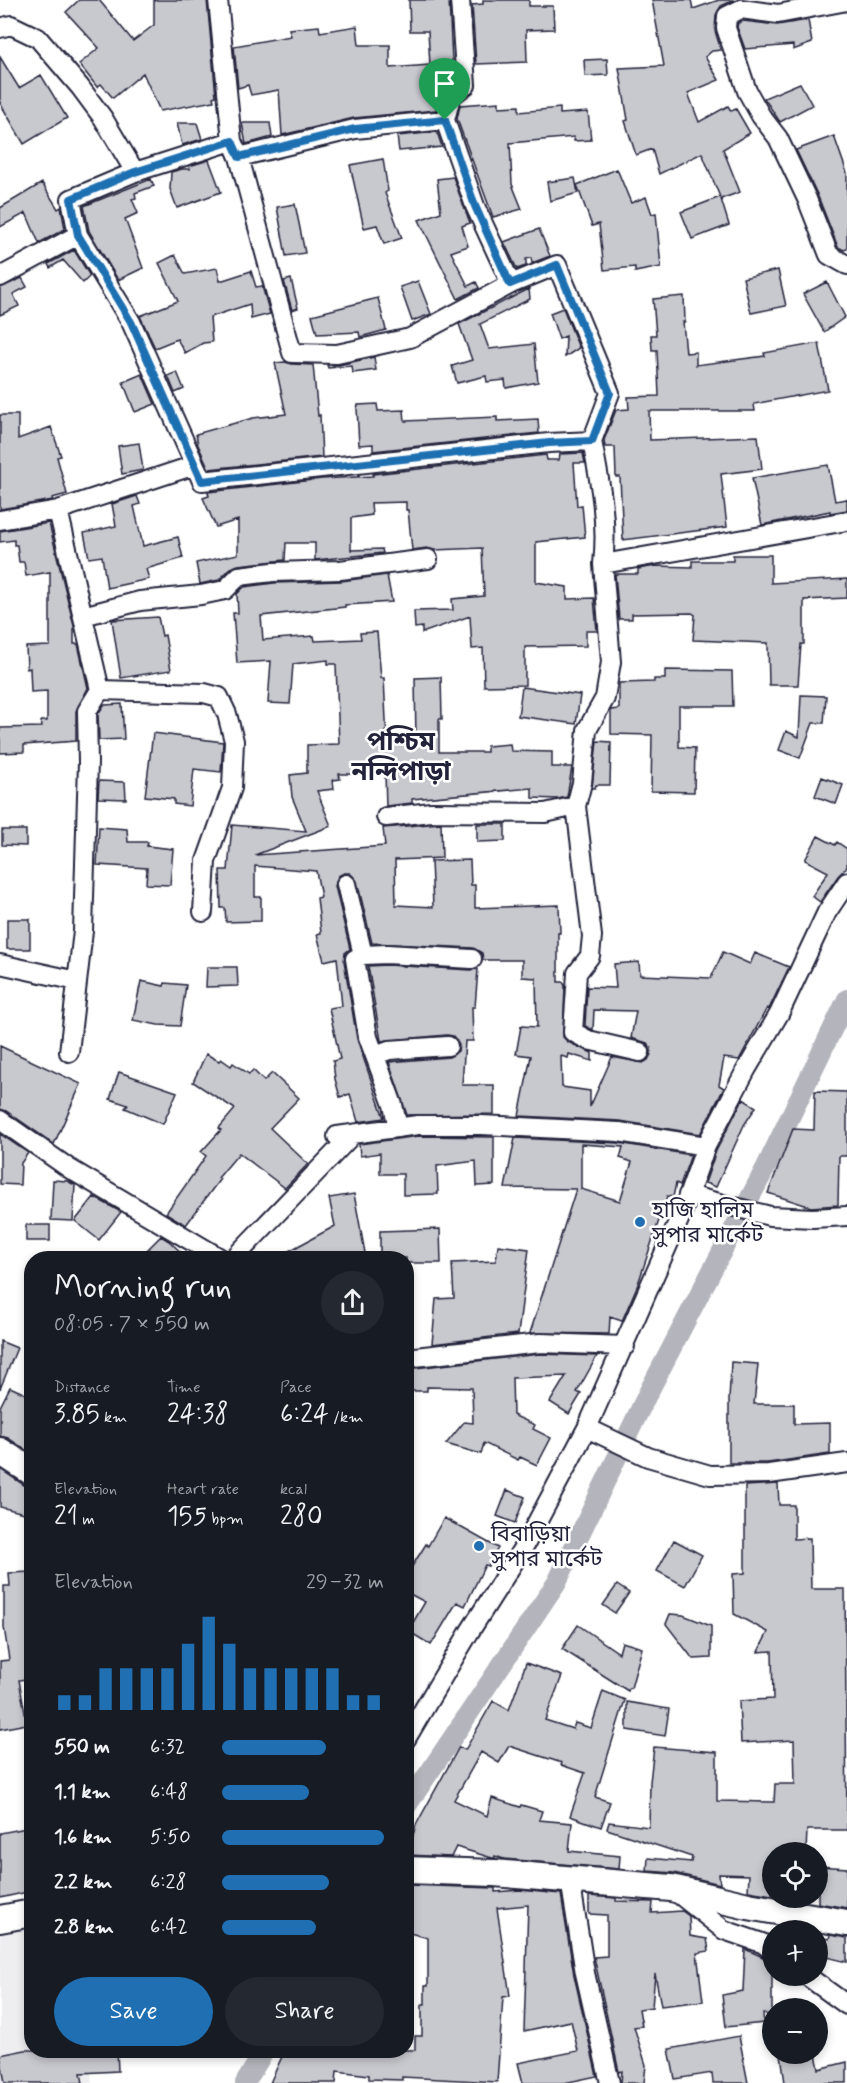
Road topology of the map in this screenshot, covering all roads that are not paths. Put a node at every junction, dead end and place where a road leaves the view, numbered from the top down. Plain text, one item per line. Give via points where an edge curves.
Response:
1 (218, 0) edge
2 (460, 0) edge
3 (847, 1) edge
4 (754, 5) edge
5 (0, 28) edge
6 (445, 120) junction
7 (235, 149) junction
8 (135, 172) junction
9 (78, 235) junction
10 (847, 265) edge
11 (0, 277) edge
12 (510, 284) junction
13 (592, 441) junction
14 (195, 465) junction
15 (58, 510) junction
16 (0, 519) edge
17 (847, 521) edge
18 (428, 559) dead end
19 (603, 564) junction
20 (83, 616) junction
21 (100, 690) junction
22 (576, 806) junction
23 (386, 817) dead end
24 (847, 882) edge
25 (346, 884) dead end
26 (203, 912) dead end
27 (363, 955) junction
28 (472, 959) dead end
29 (0, 964) edge
30 (77, 981) junction
31 (448, 1046) dead end
32 (69, 1052) dead end
33 (640, 1052) dead end
34 (375, 1055) junction
35 (0, 1120) edge
36 (398, 1128) junction
37 (706, 1146) junction
38 (688, 1195) junction
39 (847, 1216) edge
40 (208, 1251) edge
41 (240, 1251) edge
42 (625, 1346) junction
43 (414, 1357) edge
44 (587, 1428) junction
45 (0, 1451) edge
46 (847, 1463) edge
47 (24, 1467) edge
48 (414, 1726) edge
49 (414, 1870) edge
50 (570, 1879) junction
51 (671, 1888) junction
52 (24, 1914) edge
53 (0, 1919) edge
54 (847, 1923) edge
55 (762, 1943) edge
56 (821, 1986) edge
57 (847, 2005) edge
58 (610, 2083) edge

1 - 7 street
2 - 6 street via 466,85 451,96
3 - 4 street via 778,14
4 - 10 street via 727,16 726,28 747,91 778,138 829,255
5 - 8 street via 11,25 38,38 103,118
6 - 7 street via 355,129
6 - 12 street via 475,206
7 - 8 street
7 - 12 street via 292,353 337,354 410,338
8 - 9 street via 71,199
9 - 11 street
9 - 14 street via 131,322
12 - 13 street via 557,265 610,393
13 - 14 street via 202,481
13 - 19 street via 603,496
14 - 15 street
15 - 16 street
15 - 20 street
17 - 19 street
18 - 20 street via 340,570 239,576 225,590 140,601
19 - 22 street via 611,662 605,698 587,730
20 - 21 street
21 - 26 street via 204,693 219,697 227,714 234,741 232,788 206,861
21 - 30 street via 87,711 83,930
22 - 23 street via 546,813 432,812
22 - 33 street via 592,936 590,956 577,972 573,1032 588,1040
24 - 37 street via 827,912 779,1014
25 - 27 street
27 - 28 street
27 - 34 street via 355,959 368,1037
29 - 30 street
30 - 32 street
31 - 34 street via 388,1050
34 - 36 street
35 - 40 street via 70,1169
36 - 37 street via 481,1125 619,1132
36 - 41 street via 345,1135
37 - 38 street
38 - 39 street via 770,1216
38 - 42 street
42 - 43 street via 540,1343
42 - 44 street
44 - 46 street via 648,1457 710,1475 769,1474
44 - 48 street via 526,1543
45 - 47 street
49 - 50 street
50 - 51 street
50 - 58 street via 585,1973
51 - 54 street
51 - 55 street via 724,1930
52 - 53 street
56 - 57 street

